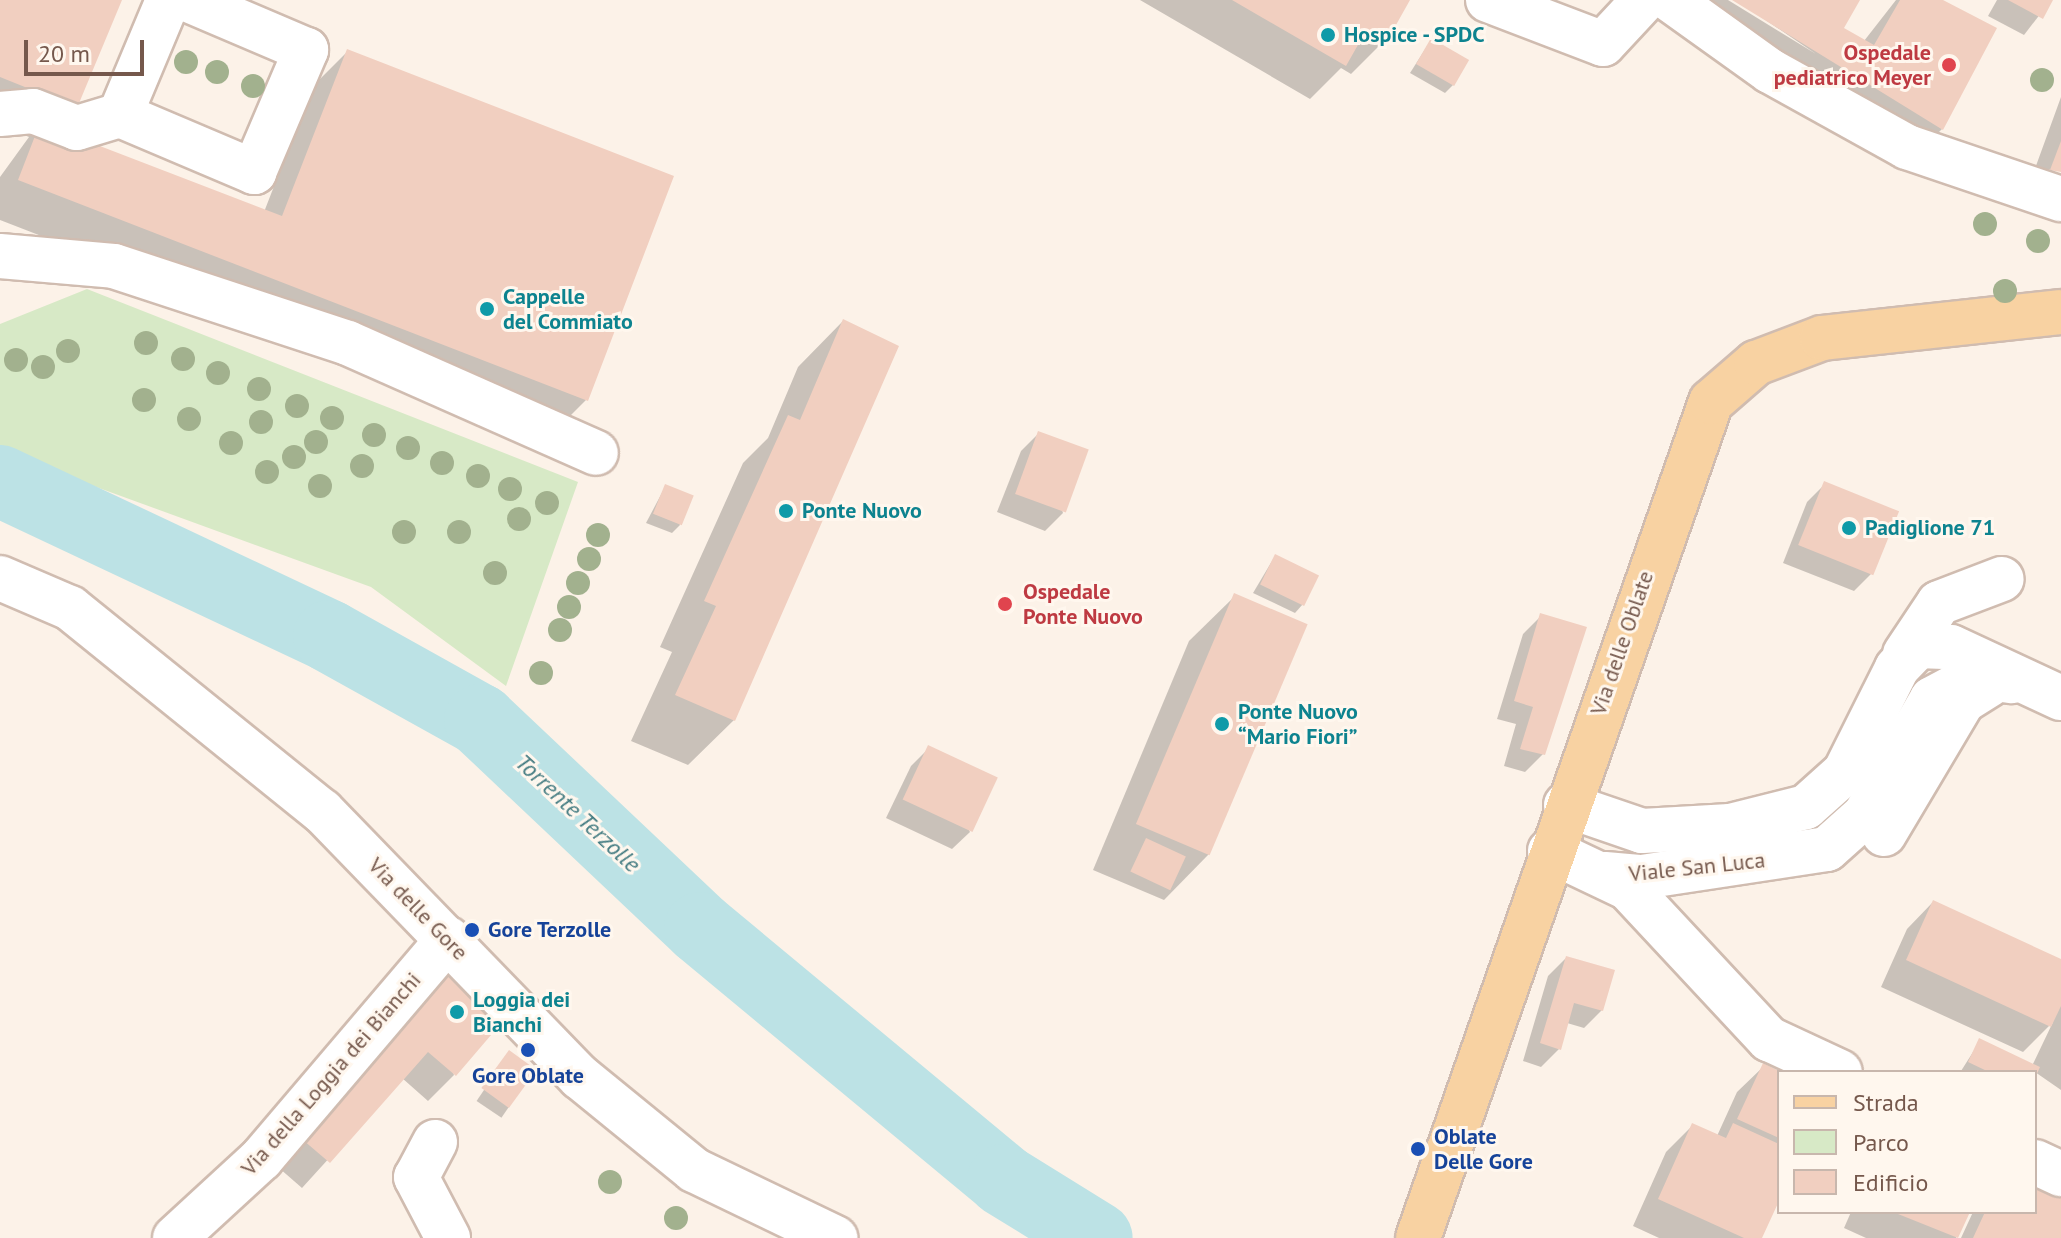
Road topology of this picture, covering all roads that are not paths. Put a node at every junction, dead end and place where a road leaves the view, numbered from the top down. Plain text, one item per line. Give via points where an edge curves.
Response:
1 (168, 0) edge
2 (189, 0) edge
3 (1488, 0) edge
4 (1644, 0) edge
5 (1671, 0) edge
6 (0, 114) edge
7 (120, 115) junction
8 (2061, 199) edge
9 (0, 256) edge
10 (2061, 312) edge
11 (596, 453) dead end
12 (0, 578) edge
13 (2002, 579) dead end
14 (1905, 654) junction
15 (2042, 691) edge
16 (1566, 805) junction
17 (1550, 851) junction
18 (1605, 874) junction
19 (448, 939) junction
20 (1836, 1070) edge
21 (435, 1142) dead end
22 (2037, 1163) edge
23 (2061, 1174) edge
24 (175, 1238) edge
25 (448, 1238) edge
26 (835, 1238) edge
27 (1418, 1238) edge

1 - 7 street
2 - 7 street via 306,50 254,172
3 - 4 street via 1603,44
5 - 8 street via 1770,71 1895,140
6 - 7 street via 33,111 77,128
9 - 11 street via 114,266 348,343
10 - 16 main road, Via delle Oblate via 1857,331 1791,347 1731,378 1693,439
12 - 19 street, Via delle Gore via 70,608 117,643 322,811
13 - 14 street via 1939,603
14 - 15 street, Viale San Luca via 1936,642
14 - 16 street, Viale San Luca via 1845,772 1806,807 1730,826 1642,831
15 - 18 street, Viale San Luca via 1975,676 1932,699 1865,815 1827,849 1642,877
16 - 17 main road, Via delle Oblate
17 - 18 street
17 - 27 main road, Via delle Oblate
18 - 20 street via 1628,888 1769,1039
19 - 24 street, Via della Loggia dei Bianchi via 261,1159
19 - 26 street, Via delle Gore via 580,1077 694,1170
21 - 25 street via 416,1177
22 - 23 street

